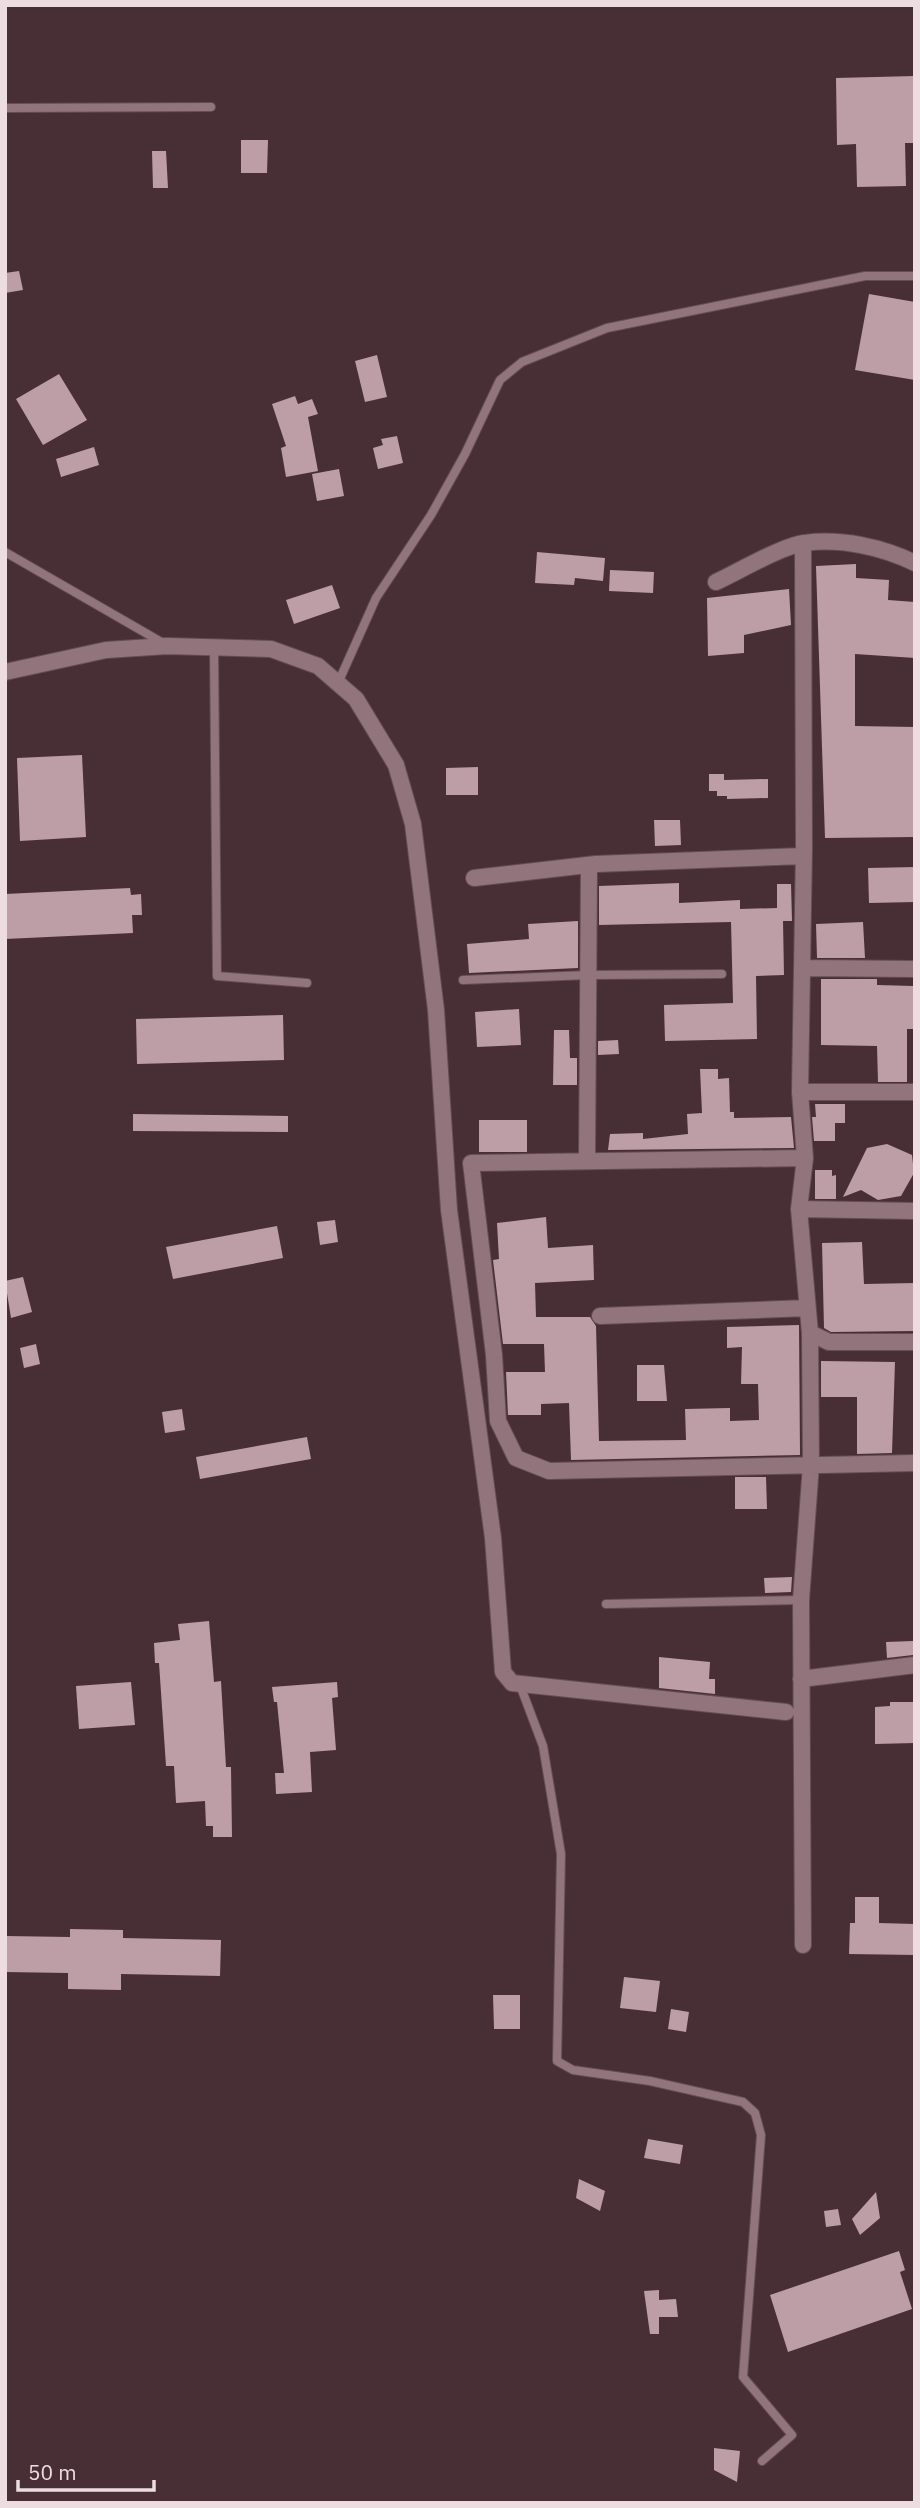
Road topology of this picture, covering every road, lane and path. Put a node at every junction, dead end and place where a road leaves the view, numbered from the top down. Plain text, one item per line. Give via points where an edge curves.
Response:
1 (211, 107) dead end
2 (5, 108) edge
3 (915, 276) edge
4 (803, 543) junction
5 (5, 552) edge
6 (915, 563) edge
7 (716, 582) dead end
8 (167, 646) junction
9 (214, 647) junction
10 (5, 672) edge
11 (338, 683) junction
12 (803, 856) junction
13 (589, 865) junction
14 (474, 878) dead end
15 (802, 968) junction
16 (915, 969) edge
17 (722, 974) dead end
18 (588, 975) junction
19 (463, 980) dead end
20 (307, 983) dead end
21 (800, 1092) junction
22 (915, 1092) edge
23 (805, 1158) junction
24 (587, 1161) junction
25 (799, 1209) junction
26 (915, 1212) edge
27 (807, 1308) junction
28 (600, 1316) dead end
29 (810, 1334) junction
30 (915, 1342) edge
31 (915, 1463) edge
32 (811, 1465) junction
33 (801, 1600) junction
34 (606, 1604) dead end
35 (915, 1665) edge
36 (801, 1679) junction
37 (520, 1684) junction
38 (786, 1712) dead end
39 (803, 1945) dead end
40 (762, 2461) dead end

1 - 2 lane
3 - 11 lane via 865,275 607,328 522,362 500,380 431,516 376,598
4 - 6 street via 850,543 895,553
4 - 7 street
4 - 12 street
5 - 8 lane
8 - 9 street
8 - 10 street via 106,650
9 - 11 street via 271,649 318,666
9 - 20 lane via 217,976
11 - 37 street via 356,699 396,765 413,824 436,1010 449,1210 493,1538 503,1672 512,1683
12 - 13 street
12 - 15 street
13 - 14 street
13 - 18 street
15 - 16 street
15 - 21 street
17 - 18 lane
18 - 19 lane
18 - 24 street
21 - 22 street
21 - 23 street
23 - 24 street
23 - 25 street
24 - 32 street via 471,1163 498,1421 516,1458 549,1471
25 - 26 street
25 - 27 street
27 - 28 street
27 - 29 street
29 - 30 street via 829,1342
29 - 32 street
31 - 32 street
32 - 33 street
33 - 34 lane
33 - 36 street
35 - 36 street
36 - 39 street
37 - 38 street
37 - 40 lane via 543,1746 561,1854 557,2061 573,2070 743,2102 755,2113 761,2134 743,2377 792,2435

